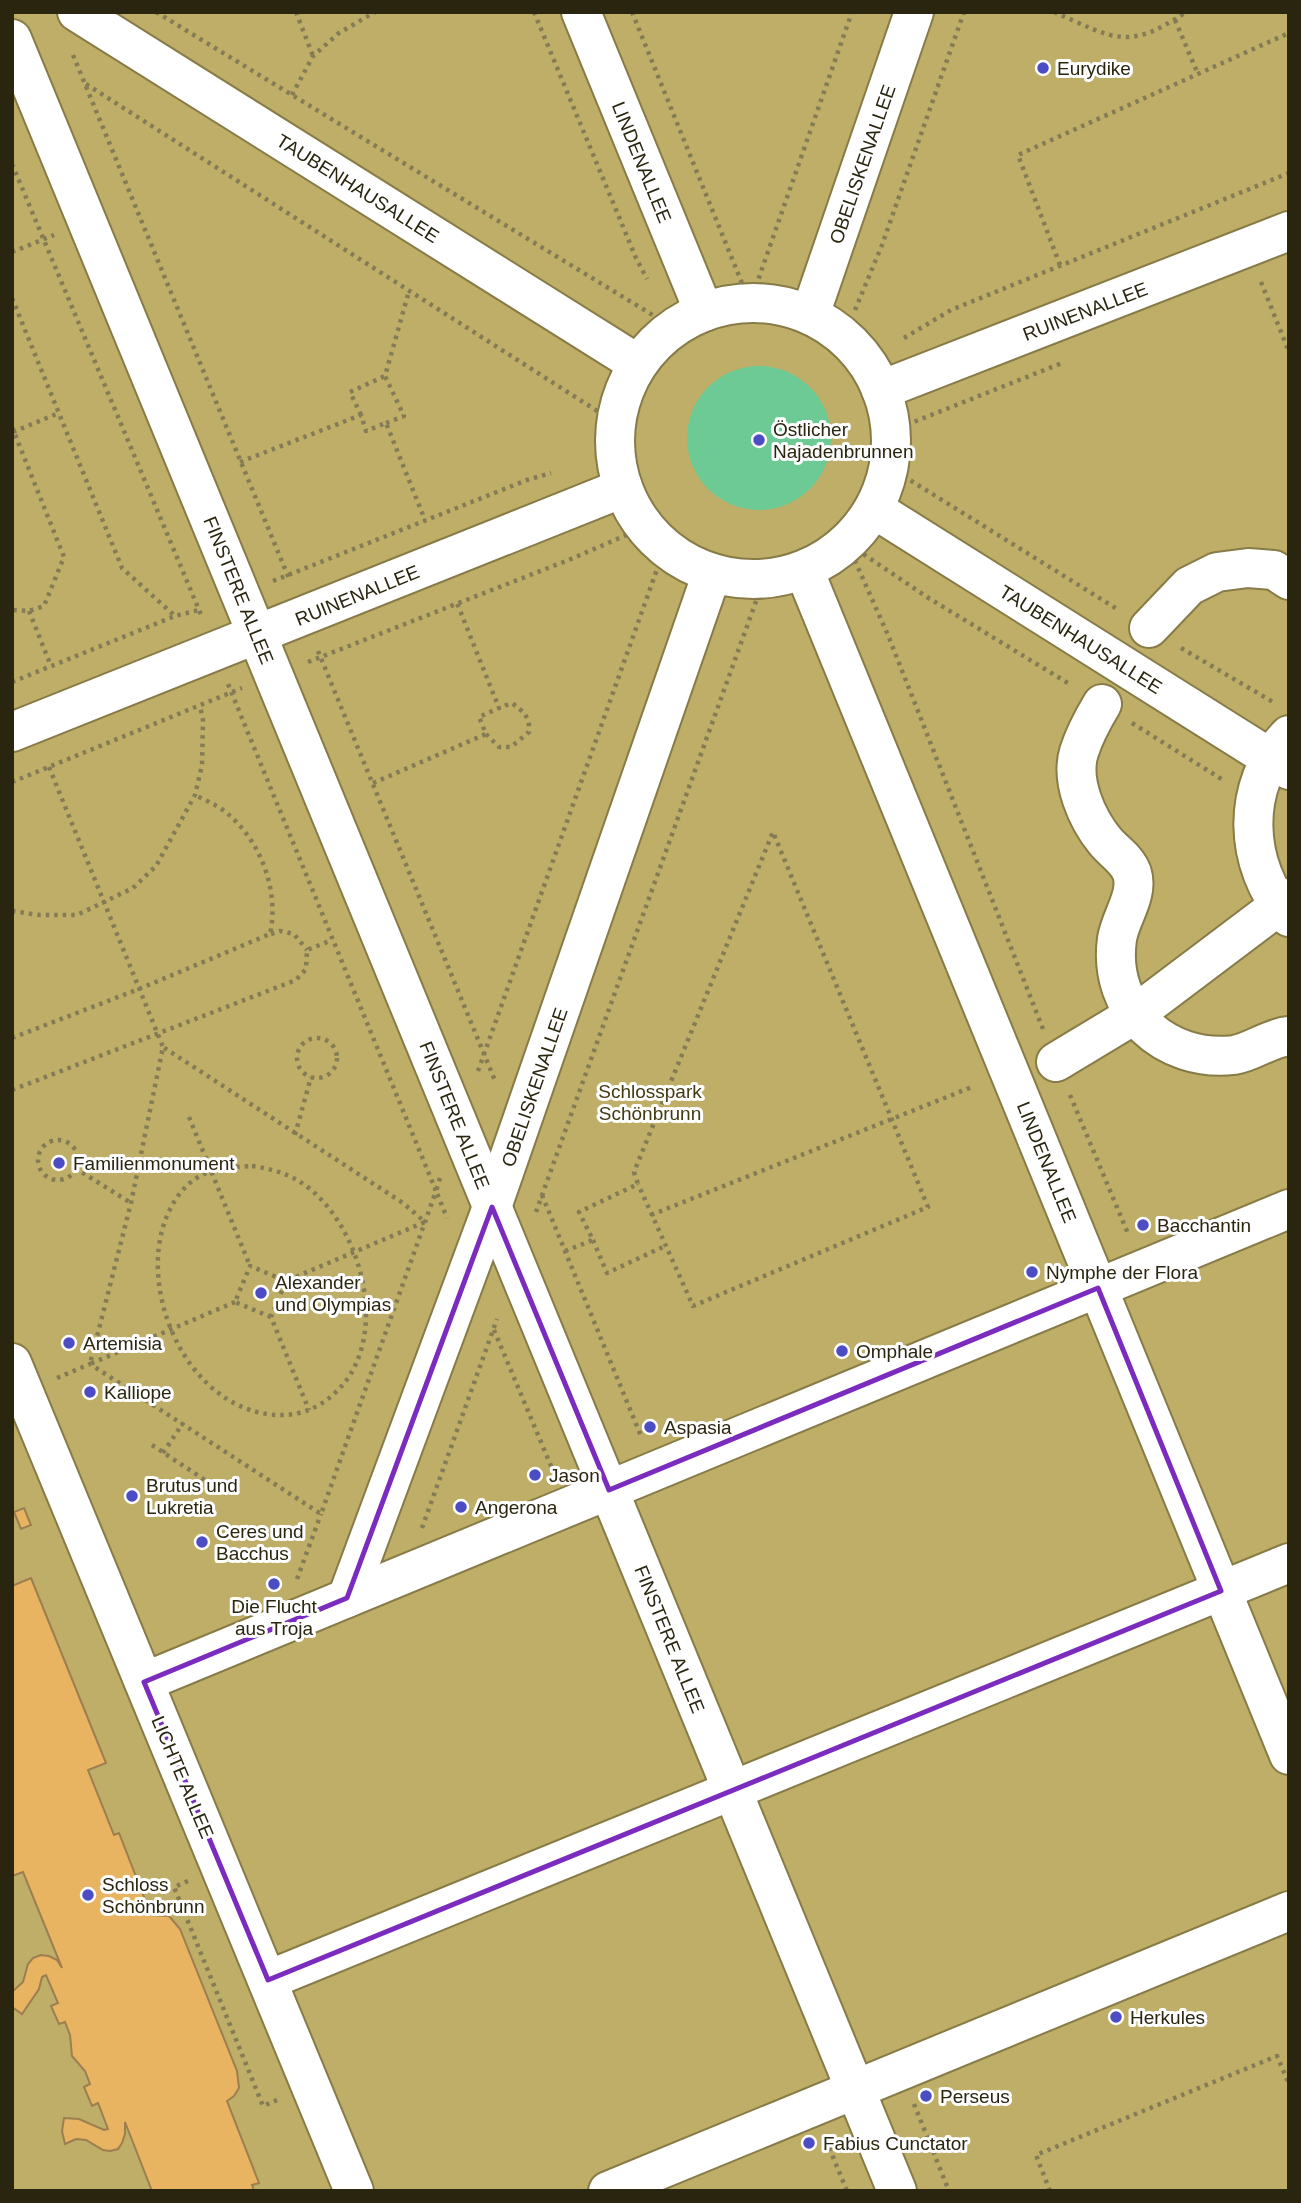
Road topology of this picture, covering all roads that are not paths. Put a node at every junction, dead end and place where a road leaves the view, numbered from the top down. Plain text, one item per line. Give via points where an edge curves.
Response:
1 (581, 12) edge
2 (914, 12) edge
3 (74, 30) edge
4 (12, 39) edge
5 (1289, 231) edge
6 (810, 315) junction
7 (682, 319) junction
8 (864, 363) junction
9 (638, 364) junction
10 (623, 488) junction
11 (874, 509) junction
12 (804, 570) junction
13 (712, 573) junction
14 (1289, 580) edge
15 (1149, 628) road end
16 (257, 634) junction
17 (1102, 704) road end
18 (12, 732) edge
19 (1281, 742) edge
20 (1285, 907) edge
21 (1134, 1015) junction
22 (1289, 1037) edge
23 (1056, 1062) road end
24 (492, 1207) junction
25 (1289, 1209) edge
26 (1098, 1288) junction
27 (18, 1378) edge
28 (609, 1490) junction
29 (1289, 1563) edge
30 (1222, 1591) junction
31 (347, 1598) junction
32 (144, 1682) junction
33 (1289, 1755) edge
34 (732, 1790) junction
35 (1289, 1911) edge
36 (268, 1980) junction
37 (855, 2089) junction
38 (354, 2191) edge
39 (608, 2191) edge
40 (897, 2191) edge

1 - 7 street, LINDENALLEE
2 - 6 street, OBELISKENALLEE
3 - 9 street, TAUBENHAUSALLEE
4 - 16 street, FINSTERE ALLEE
5 - 8 street, RUINENALLEE via 1248,248
6 - 7 street via 750,303
6 - 8 street
7 - 9 street
8 - 11 street via 890,449
9 - 10 street via 623,392 616,423 615,456
10 - 13 street via 645,527 665,547
10 - 16 street, RUINENALLEE
11 - 12 street via 847,543
11 - 19 street, TAUBENHAUSALLEE
12 - 13 street via 767,586
12 - 26 street, LINDENALLEE
13 - 24 street, OBELISKENALLEE
14 - 15 street via 1274,570 1217,572 1189,586
16 - 18 street, RUINENALLEE
16 - 24 street, FINSTERE ALLEE
17 - 21 street via 1078,754 1079,784 1099,834 1131,869 1133,889 1116,947 1119,976
19 - 20 street via 1261,778 1252,822 1258,866
20 - 21 street
21 - 22 street via 1149,1031 1196,1055 1237,1054
21 - 23 street
24 - 28 street, FINSTERE ALLEE
24 - 31 street, OBELISKENALLEE
25 - 26 street
26 - 28 street
26 - 30 street, LINDENALLEE
27 - 32 street, LICHTE ALLEE
28 - 31 street
28 - 34 street, FINSTERE ALLEE
29 - 30 street
30 - 33 street, LINDENALLEE
30 - 34 street
31 - 32 street
32 - 36 street, LICHTE ALLEE
34 - 36 street
34 - 37 street, FINSTERE ALLEE
35 - 37 street
36 - 38 street, LICHTE ALLEE
37 - 39 street
37 - 40 street, FINSTERE ALLEE

